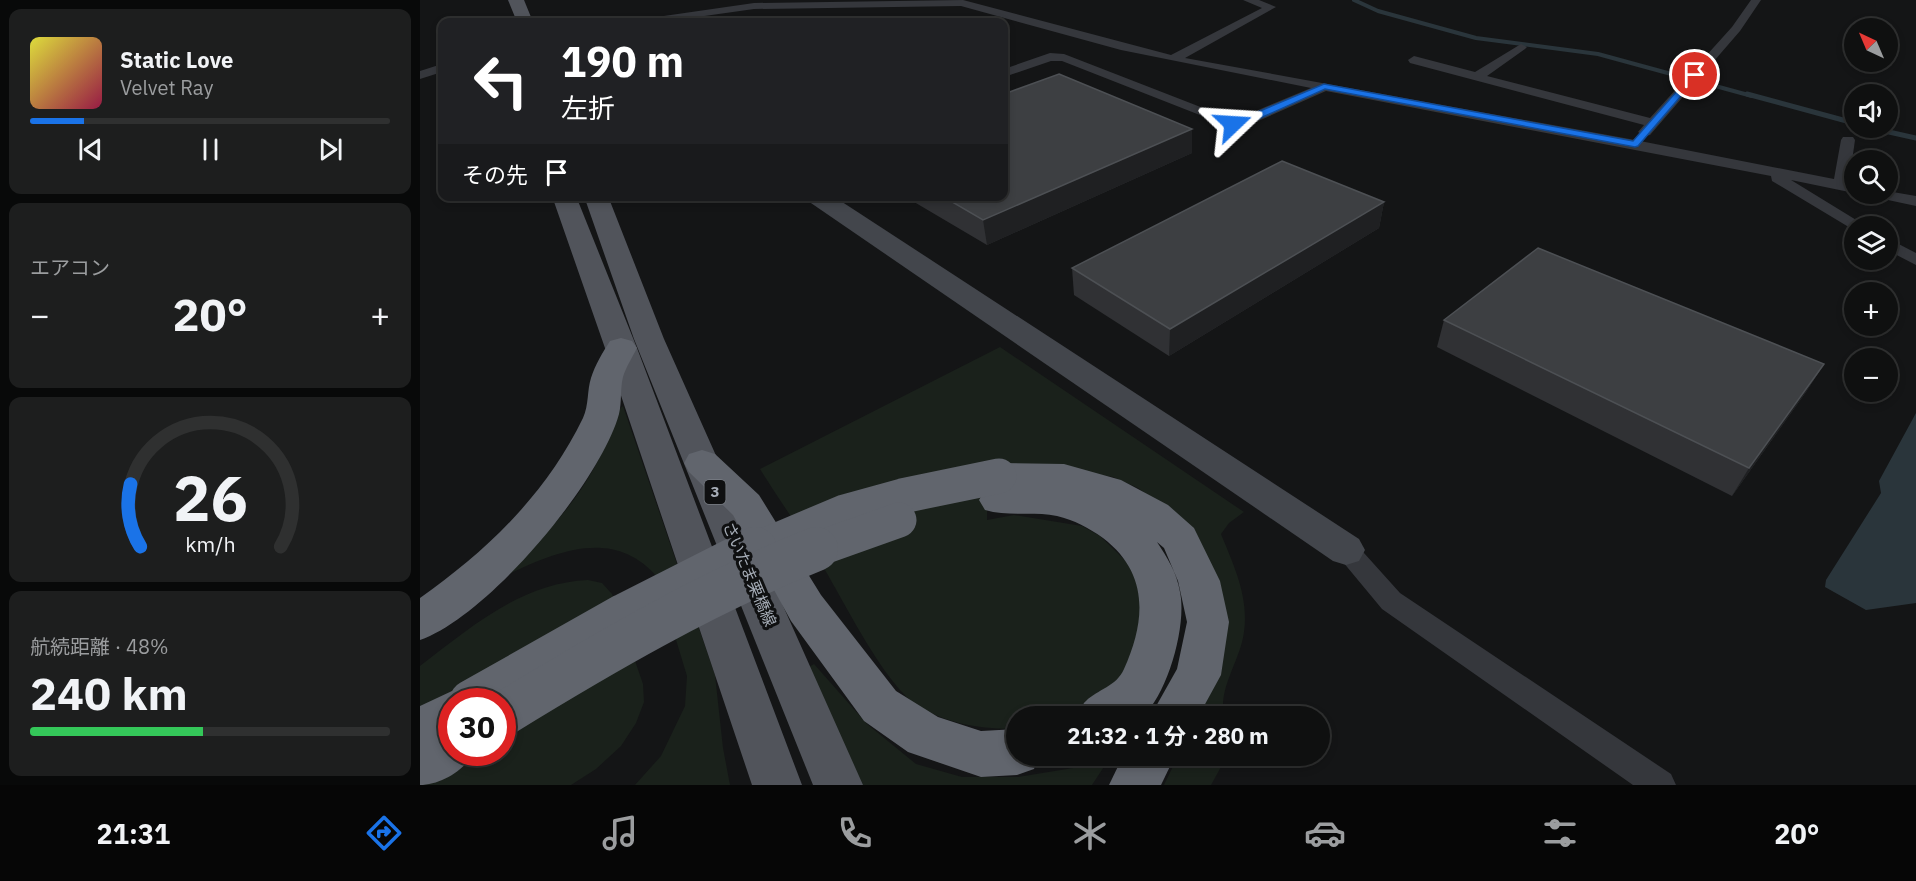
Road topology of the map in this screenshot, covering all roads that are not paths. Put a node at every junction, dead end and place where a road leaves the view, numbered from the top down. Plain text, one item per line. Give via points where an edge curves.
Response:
1 (516, 0) edge
2 (1248, 0) edge
3 (1756, 0) edge
4 (956, 1) edge
5 (523, 18) edge
6 (671, 18) edge
7 (1521, 46) dead end
8 (1173, 59) junction
9 (1414, 60) dead end
10 (438, 69) edge
11 (1008, 72) edge
12 (420, 75) edge
13 (1477, 77) junction
14 (1324, 87) junction
15 (1653, 123) junction
16 (1848, 140) dead end
17 (1635, 144) junction
18 (1848, 150) edge
19 (1761, 168) junction
20 (1844, 186) edge
21 (1898, 198) edge
22 (566, 201) edge
23 (598, 201) edge
24 (823, 201) edge
25 (1916, 201) edge
26 (1844, 218) edge
27 (1898, 249) edge
28 (1916, 260) edge
29 (621, 348) junction
30 (702, 463) junction
31 (999, 488) junction
32 (1346, 550) joint
33 (420, 622) edge
34 (495, 688) edge
35 (516, 706) edge
36 (1118, 706) edge
37 (1180, 706) edge
38 (1006, 753) edge
39 (1145, 766) edge
40 (777, 785) edge
41 (838, 785) edge
42 (1134, 785) edge
43 (1660, 785) edge

1 - 5 main road
2 - 8 street via 1270,7
3 - 15 street via 1736,29
4 - 6 street via 754,6
4 - 8 street
7 - 13 street
8 - 14 street
9 - 13 street
10 - 12 street
11 - 14 street via 1050,57 1064,58 1233,124
13 - 15 street
14 - 17 street
15 - 17 street
16 - 18 street
17 - 19 street
19 - 20 street
19 - 26 street
21 - 25 street
22 - 29 main road
23 - 30 main road, さいたま栗橋線 / 3 via 649,339
24 - 32 street
27 - 28 street
29 - 33 highway via 607,378 602,414 579,462 542,514 504,554
29 - 40 main road
30 - 38 highway via 746,505 806,608 880,706 925,736 981,754
30 - 41 main road, さいたま栗橋線 / 3
31 - 34 highway, bridge via 910,492 776,539 668,591
31 - 35 highway, bridge via 833,541 686,608
31 - 36 highway via 1084,509 1128,533 1146,554 1159,586 1162,622 1132,697
31 - 37 highway via 1064,477 1108,490 1154,515 1180,539 1199,581 1208,622 1198,675
32 - 43 street via 1392,601
39 - 42 highway

